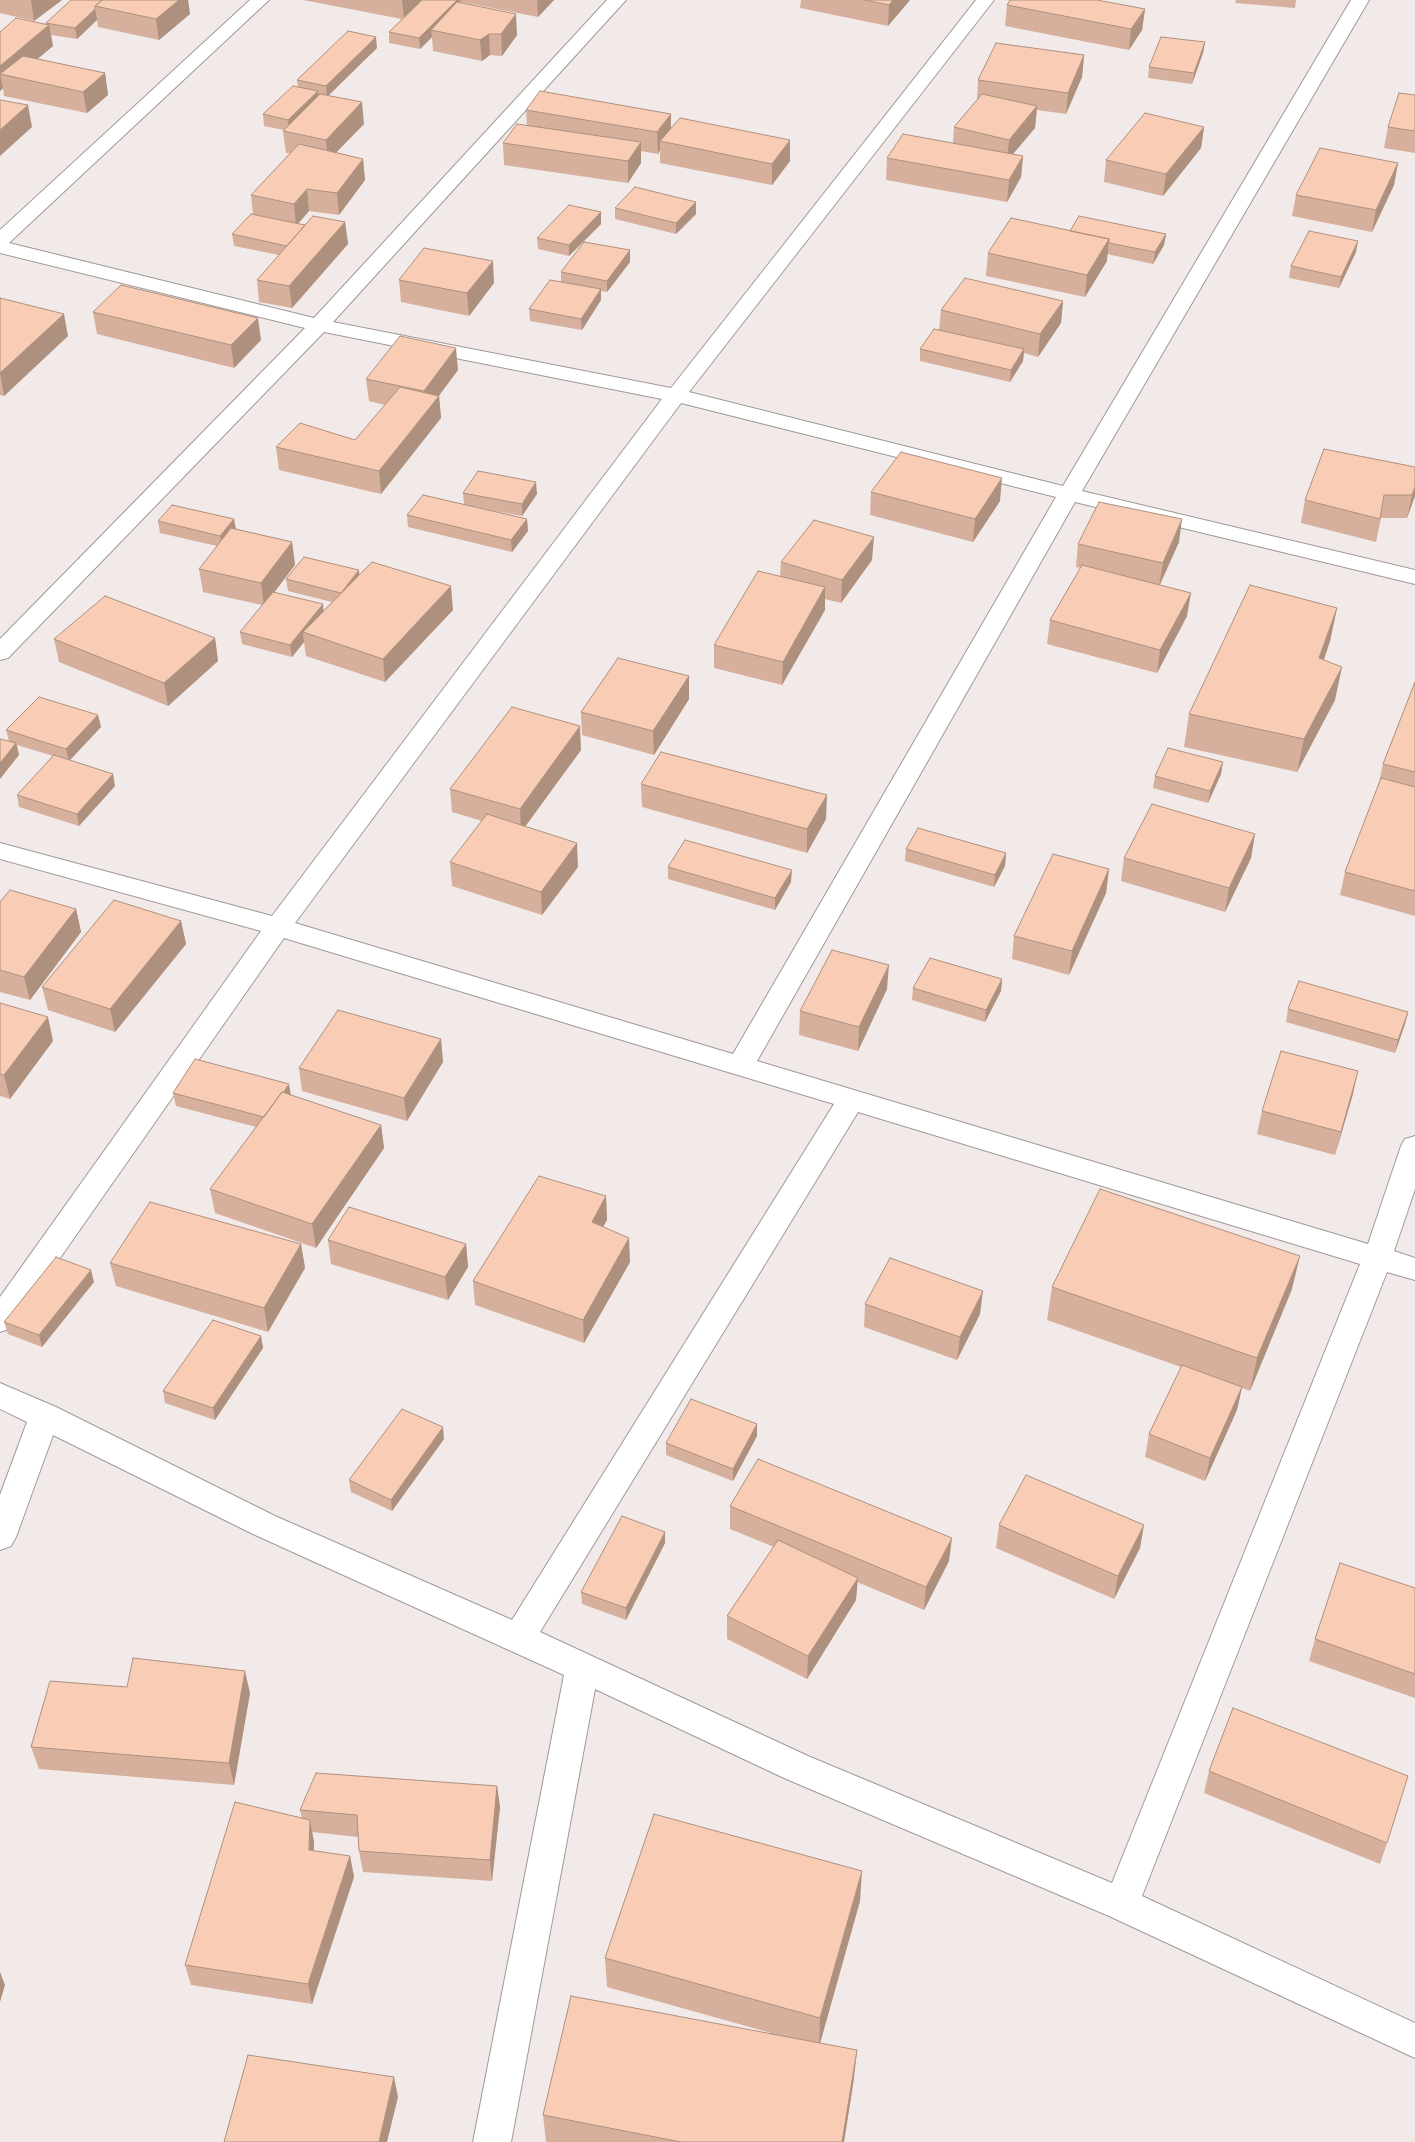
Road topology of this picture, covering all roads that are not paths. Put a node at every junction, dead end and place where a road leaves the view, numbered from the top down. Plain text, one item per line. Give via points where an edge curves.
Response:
1 (260, 0) edge
2 (617, 0) edge
3 (985, 0) edge
4 (1360, 0) edge
5 (0, 241) edge
6 (0, 247) edge
7 (319, 324) junction
8 (676, 394) junction
9 (1069, 494) junction
10 (1415, 577) edge
11 (0, 653) edge
12 (0, 851) edge
13 (278, 927) junction
14 (740, 1066) junction
15 (850, 1100) junction
16 (1415, 1146) edge
17 (1377, 1259) junction
18 (1415, 1269) edge
19 (0, 1320) edge
20 (0, 1395) edge
21 (45, 1416) junction
22 (0, 1537) edge
23 (519, 1638) junction
24 (582, 1667) junction
25 (1121, 1904) junction
26 (1415, 2041) edge
27 (492, 2142) edge

1 - 5 street
2 - 7 street
3 - 8 street
4 - 9 street
6 - 7 street
7 - 8 street
7 - 11 street
8 - 9 street
8 - 13 street
9 - 10 street
9 - 14 street
12 - 13 street
13 - 14 street
13 - 19 street
14 - 15 street
15 - 17 street
15 - 23 street
16 - 17 street
17 - 18 street
17 - 25 street
20 - 21 street
21 - 22 street
21 - 23 street via 264,1525
23 - 24 street
24 - 25 street via 796,1767
24 - 27 street
25 - 26 street

